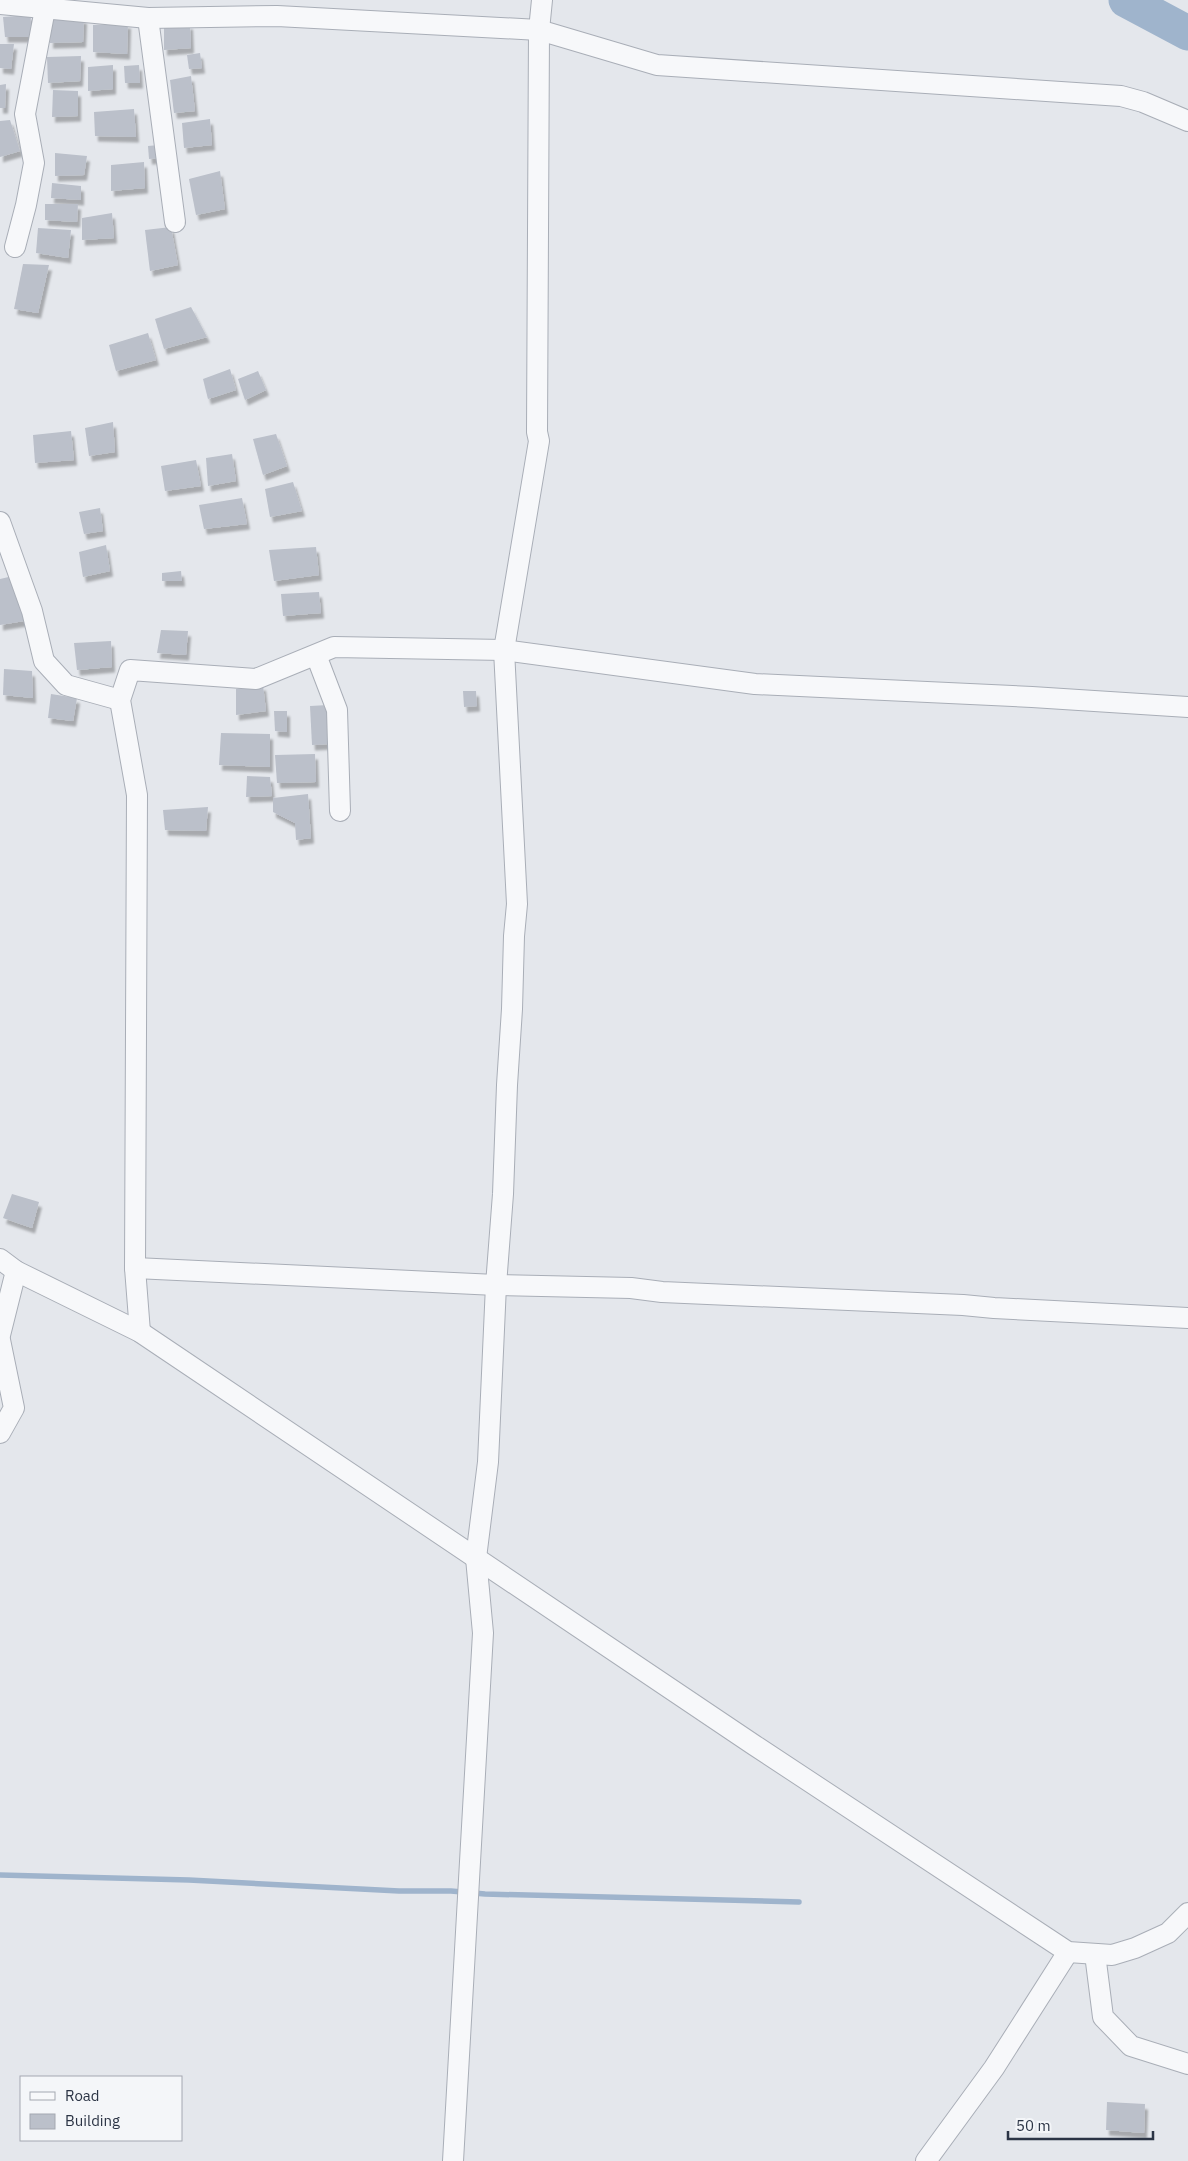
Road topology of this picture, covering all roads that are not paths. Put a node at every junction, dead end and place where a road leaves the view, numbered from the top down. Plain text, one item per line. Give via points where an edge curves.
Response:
1 (542, 0) edge
2 (0, 4) edge
3 (45, 9) junction
4 (148, 18) junction
5 (539, 30) junction
6 (1188, 121) edge
7 (175, 222) dead end
8 (15, 247) dead end
9 (0, 522) edge
10 (504, 650) junction
11 (316, 655) junction
12 (120, 700) junction
13 (1188, 707) edge
14 (340, 811) dead end
15 (0, 1259) edge
16 (135, 1268) junction
17 (16, 1272) junction
18 (496, 1285) junction
19 (1188, 1318) edge
20 (140, 1332) junction
21 (0, 1335) edge
22 (0, 1340) edge
23 (0, 1433) edge
24 (476, 1558) junction
25 (1188, 1913) edge
26 (1068, 1952) junction
27 (1095, 1954) junction
28 (1188, 2064) edge
29 (453, 2161) edge
30 (926, 2161) edge

1 - 5 street
2 - 3 street
3 - 4 street
3 - 8 street via 26,114 34,163
4 - 5 street via 277,16
4 - 7 street
5 - 6 street via 657,66 1121,96
5 - 10 street via 539,441
9 - 12 street via 32,611 44,661 66,684
10 - 11 street via 334,647
10 - 13 street via 755,684
10 - 18 street via 517,904
11 - 12 street via 256,679 130,670
11 - 14 street via 337,710
12 - 16 street via 137,795
15 - 17 street
16 - 18 street
16 - 20 street
17 - 20 street
17 - 21 street
18 - 19 street via 632,1288
18 - 24 street via 488,1462
20 - 24 street
22 - 23 street via 14,1408
24 - 26 street
24 - 29 street via 483,1633
25 - 27 street via 1168,1933 1135,1948 1112,1955
26 - 27 street
26 - 30 street via 994,2068
27 - 28 street via 1103,2017 1131,2046

